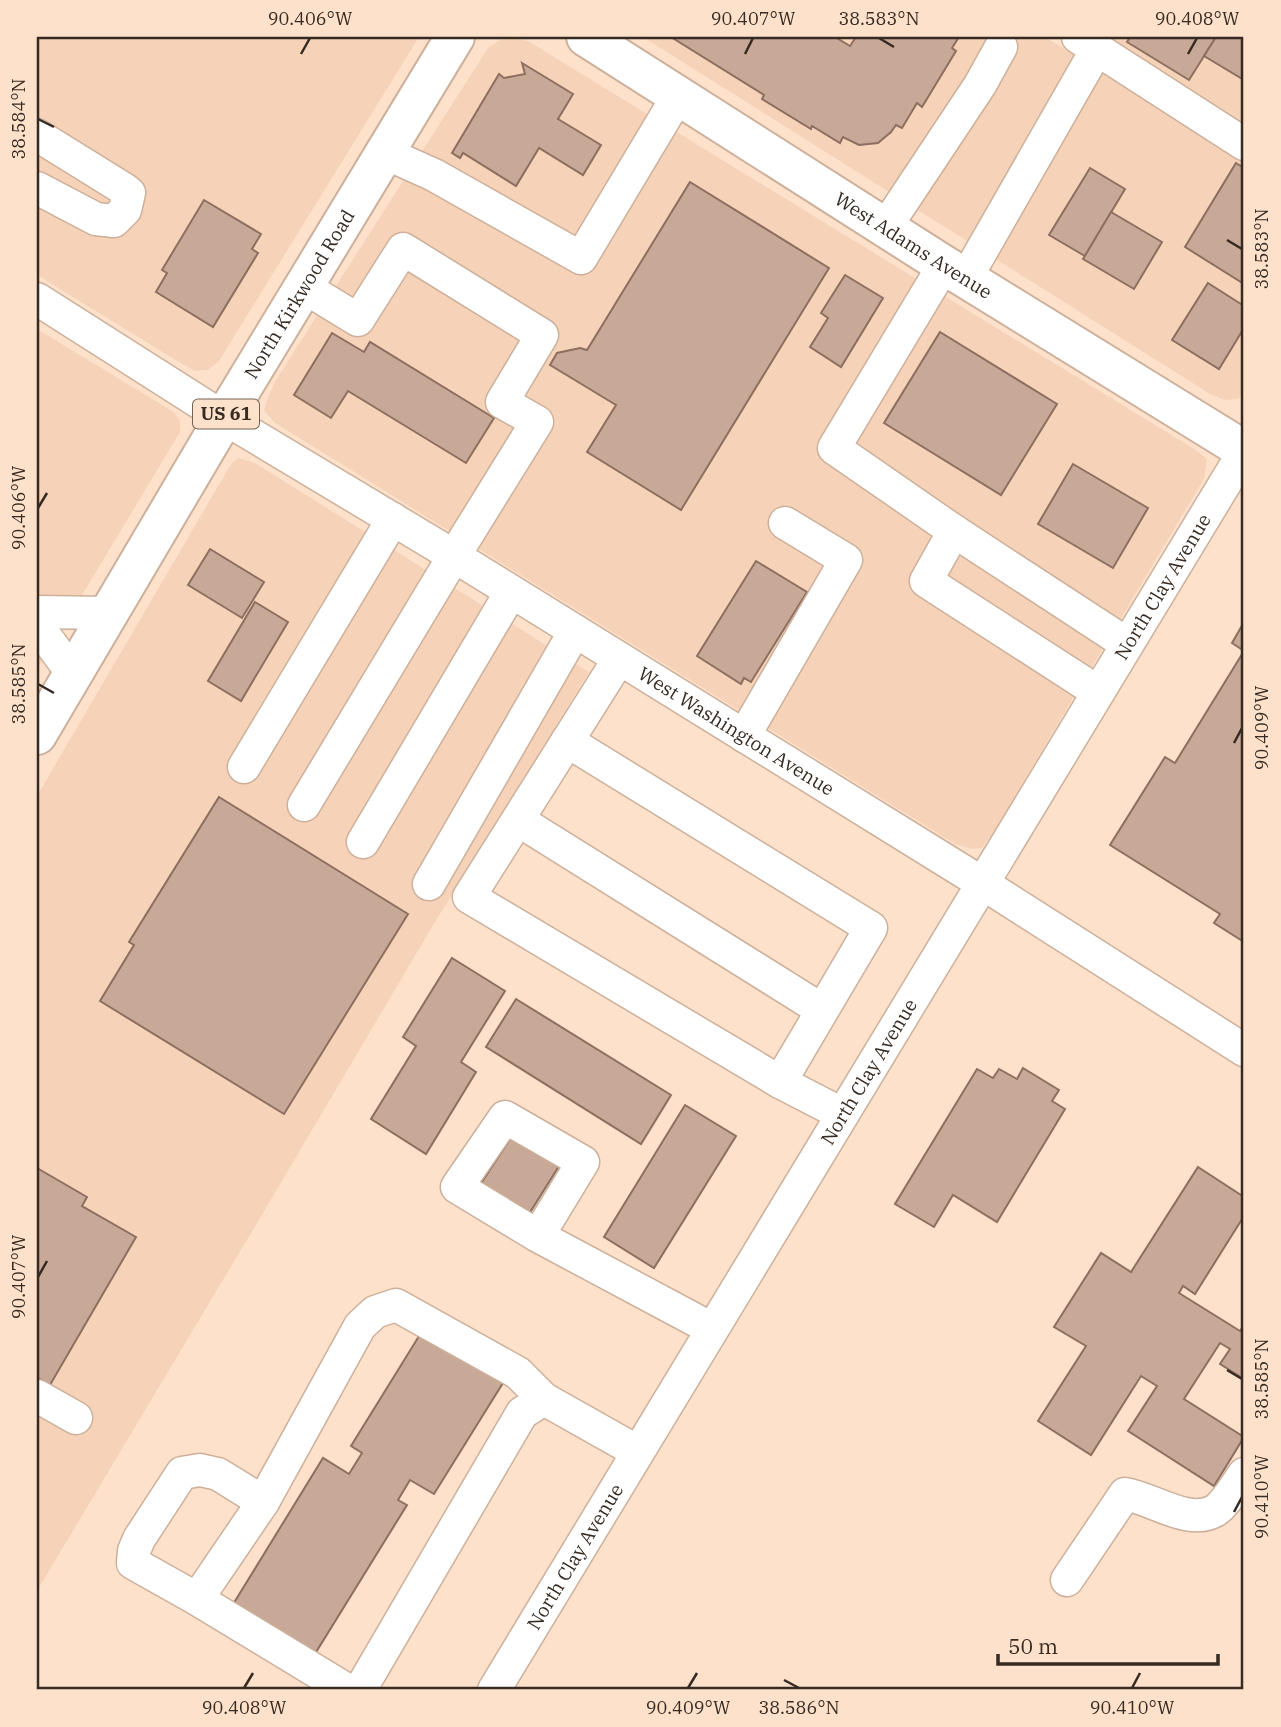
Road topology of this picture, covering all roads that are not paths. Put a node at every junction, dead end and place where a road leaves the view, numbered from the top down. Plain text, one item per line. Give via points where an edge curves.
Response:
1 (455, 37) edge
2 (586, 37) edge
3 (1087, 43) edge
4 (1001, 47) dead end
5 (678, 96) junction
6 (48, 142) edge
7 (1244, 144) edge
8 (385, 153) junction
9 (37, 187) edge
10 (885, 228) junction
11 (955, 272) junction
12 (304, 287) junction
13 (37, 299) edge
14 (224, 418) junction
15 (1244, 451) edge
16 (393, 519) junction
17 (785, 523) dead end
18 (954, 531) junction
19 (454, 556) junction
20 (512, 592) junction
21 (37, 612) edge
22 (109, 613) junction
23 (37, 625) edge
24 (575, 631) junction
25 (1127, 644) junction
26 (619, 659) junction
27 (73, 674) junction
28 (1098, 692) junction
29 (37, 735) edge
30 (744, 736) junction
31 (567, 741) junction
32 (244, 767) dead end
33 (304, 805) dead end
34 (518, 820) junction
35 (363, 842) dead end
36 (982, 883) junction
37 (429, 884) dead end
38 (822, 1010) junction
39 (1244, 1050) edge
40 (780, 1082) junction
41 (842, 1114) junction
42 (537, 1236) dead end
43 (712, 1329) junction
44 (37, 1396) edge
45 (544, 1399) junction
46 (76, 1418) dead end
47 (638, 1452) junction
48 (1244, 1474) edge
49 (263, 1502) junction
50 (1068, 1580) dead end
51 (197, 1600) junction
52 (347, 1690) edge
53 (360, 1690) edge
54 (494, 1690) edge

1 - 8 main road, North Kirkwood Road / US 61
2 - 5 main road, West Adams Avenue
3 - 7 street
3 - 11 street
4 - 10 street
5 - 8 street via 581,258 434,175
5 - 10 main road, West Adams Avenue
6 - 9 street
6 - 9 street via 129,194 125,210 114,221 96,219
8 - 12 main road, North Kirkwood Road / US 61
10 - 11 main road, West Adams Avenue
11 - 15 main road, West Adams Avenue
11 - 18 street via 834,448
12 - 14 main road, North Kirkwood Road / US 61
12 - 19 street via 359,320 402,249 542,335 502,402 537,422
13 - 14 street, West Washington Avenue
14 - 16 street, West Washington Avenue
14 - 22 main road, North Kirkwood Road / US 61
15 - 25 street, North Clay Avenue
16 - 19 street, West Washington Avenue
16 - 32 street
17 - 30 street via 846,560
18 - 25 street
18 - 28 street via 926,581
19 - 20 street, West Washington Avenue
19 - 33 street
20 - 24 street, West Washington Avenue
20 - 35 street
21 - 22 street
22 - 27 main road, North Kirkwood Road / US 61
23 - 27 street
24 - 26 street, West Washington Avenue
24 - 37 street
25 - 28 street, North Clay Avenue
26 - 30 street, West Washington Avenue
26 - 31 street
27 - 29 main road, North Kirkwood Road / US 61
28 - 36 street, North Clay Avenue
30 - 36 street, West Washington Avenue
31 - 34 street
31 - 38 street via 872,928
34 - 38 street
34 - 40 street via 469,897
36 - 39 street, West Washington Avenue
36 - 41 street, North Clay Avenue
38 - 40 street
40 - 41 street
41 - 43 street, North Clay Avenue
42 - 43 street
43 - 47 street, North Clay Avenue
44 - 46 street
45 - 47 street
45 - 49 street via 518,1373 396,1305 375,1312 360,1326
45 - 53 street via 522,1413
47 - 54 street, North Clay Avenue
48 - 50 street via 1218,1509 1204,1515 1172,1511 1125,1494
49 - 51 street
49 - 51 street via 219,1474 182,1473 139,1539 133,1563
51 - 52 street

